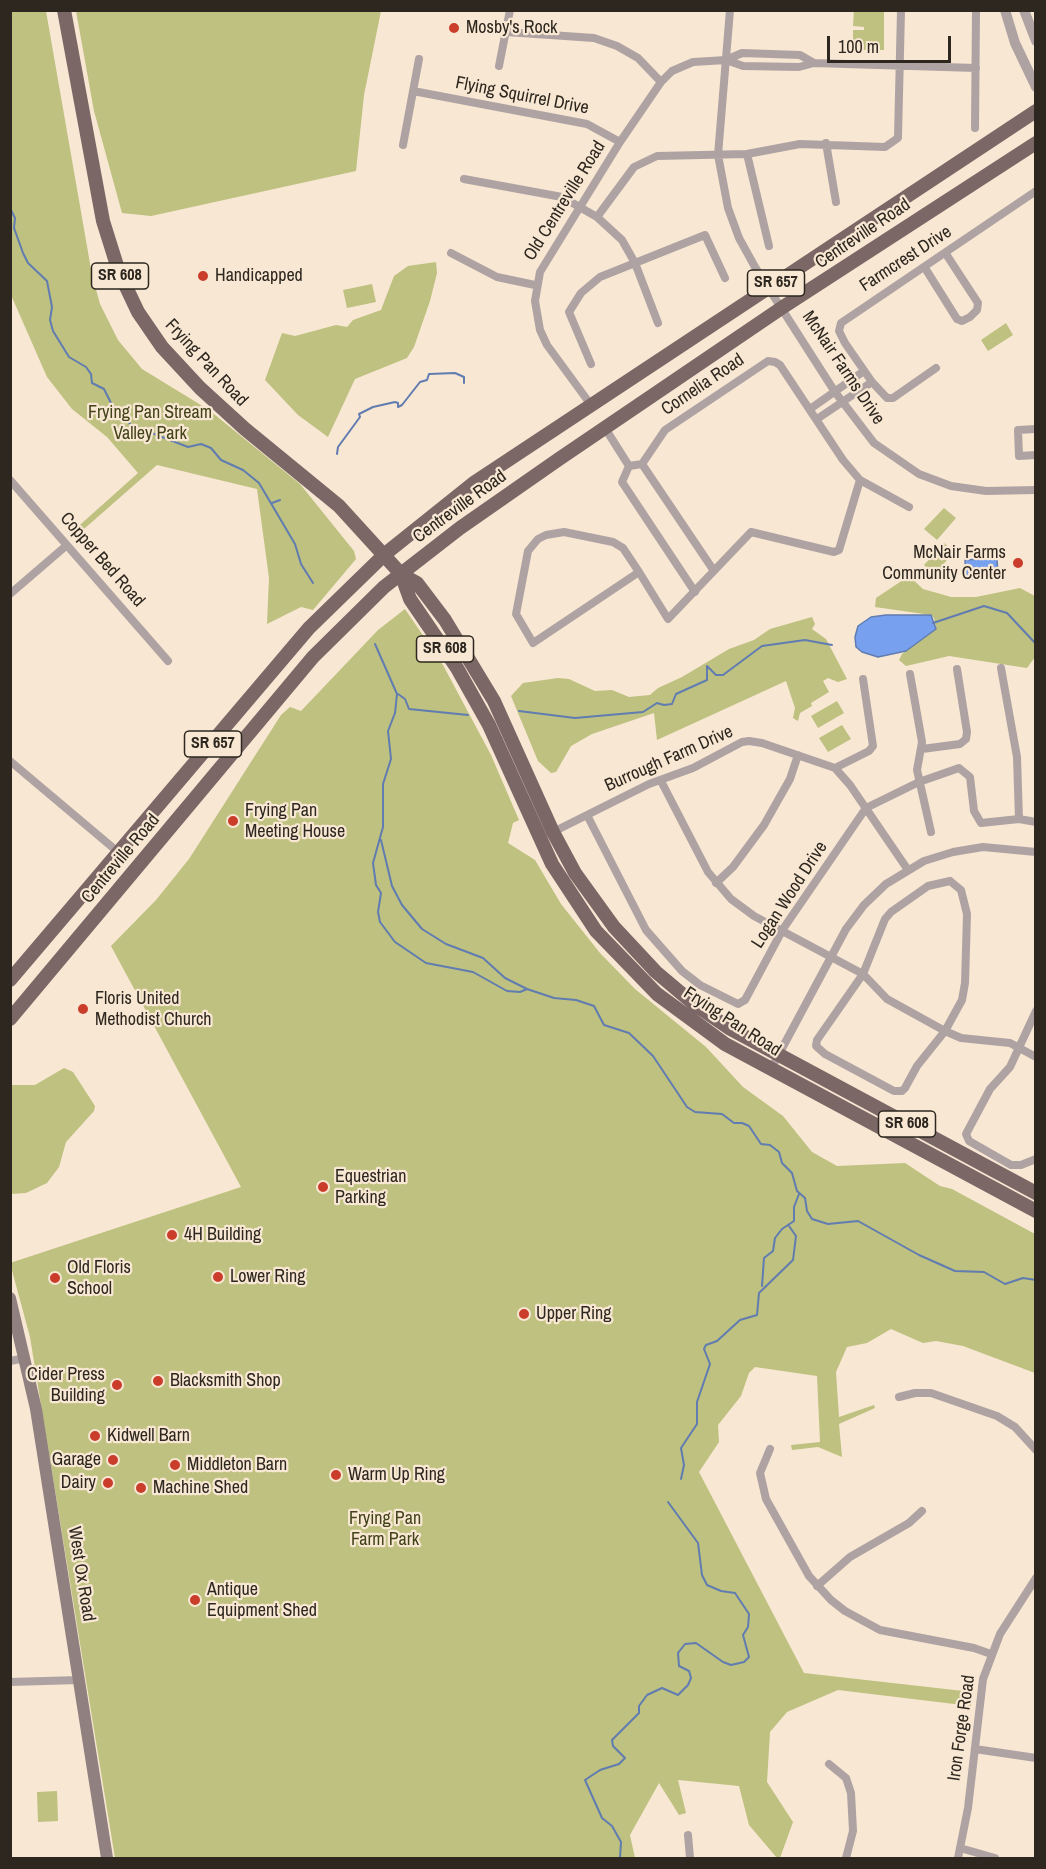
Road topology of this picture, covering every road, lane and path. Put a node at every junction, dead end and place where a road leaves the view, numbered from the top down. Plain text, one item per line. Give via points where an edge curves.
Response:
1 (64, 10) edge
2 (510, 10) edge
3 (730, 10) edge
4 (901, 10) edge
5 (976, 10) edge
6 (1005, 10) edge
7 (1024, 10) edge
8 (506, 32) junction
9 (1035, 41) edge
10 (419, 59) dead end
11 (726, 60) junction
12 (899, 65) junction
13 (499, 66) dead end
14 (975, 68) junction
15 (661, 82) junction
16 (1035, 87) edge
17 (413, 91) junction
18 (1035, 111) edge
19 (975, 128) dead end
20 (620, 142) junction
21 (826, 143) junction
22 (1035, 143) edge
23 (403, 145) dead end
24 (747, 154) junction
25 (718, 155) junction
26 (464, 179) dead end
27 (1035, 191) edge
28 (836, 202) dead end
29 (580, 207) junction
30 (597, 217) junction
31 (769, 246) dead end
32 (451, 253) dead end
33 (946, 254) junction
34 (635, 263) junction
35 (925, 268) junction
36 (725, 278) dead end
37 (535, 285) junction
38 (769, 288) junction
39 (783, 307) junction
40 (658, 323) dead end
41 (591, 364) dead end
42 (936, 368) dead end
43 (864, 371) junction
44 (872, 382) junction
45 (835, 392) junction
46 (843, 402) junction
47 (591, 405) junction
48 (810, 409) junction
49 (817, 419) junction
50 (605, 428) junction
51 (1035, 429) edge
52 (1035, 455) edge
53 (642, 464) junction
54 (629, 466) junction
55 (10, 480) edge
56 (860, 480) junction
57 (1035, 490) edge
58 (909, 507) dead end
59 (67, 545) junction
60 (385, 554) junction
61 (714, 571) junction
62 (639, 572) junction
63 (401, 574) junction
64 (695, 592) junction
65 (10, 594) edge
66 (168, 661) dead end
67 (1001, 668) dead end
68 (957, 669) dead end
69 (910, 674) dead end
70 (863, 679) dead end
71 (922, 749) junction
72 (798, 755) junction
73 (10, 761) edge
74 (835, 768) junction
75 (661, 781) junction
76 (919, 782) junction
77 (866, 808) junction
78 (587, 815) junction
79 (1019, 819) junction
80 (1035, 822) edge
81 (553, 832) junction
82 (931, 832) dead end
83 (539, 839) junction
84 (118, 852) junction
85 (1035, 852) edge
86 (908, 870) junction
87 (716, 883) junction
88 (783, 929) junction
89 (831, 956) junction
90 (863, 974) junction
91 (10, 980) edge
92 (1035, 1011) edge
93 (10, 1019) edge
94 (945, 1031) junction
95 (1019, 1048) junction
96 (779, 1055) junction
97 (1035, 1057) edge
98 (771, 1069) junction
99 (1035, 1159) edge
100 (1035, 1193) edge
101 (1035, 1211) edge
102 (10, 1298) edge
103 (26, 1358) junction
104 (10, 1361) edge
105 (899, 1397) dead end
106 (770, 1449) dead end
107 (1035, 1450) edge
108 (922, 1511) dead end
109 (1035, 1578) edge
110 (817, 1586) junction
111 (991, 1654) junction
112 (79, 1680) junction
113 (10, 1682) edge
114 (975, 1749) junction
115 (1035, 1758) edge
116 (829, 1764) dead end
117 (688, 1835) dead end
118 (960, 1848) junction
119 (106, 1858) edge
120 (690, 1858) edge
121 (846, 1858) edge
122 (958, 1858) edge
123 (995, 1858) edge

1 - 60 main road, Frying Pan Road / SR 608 via 103,221 119,272 138,312 162,347 200,388 322,491
2 - 8 street
3 - 11 street, McNair Farms Drive
4 - 12 street
5 - 14 street
6 - 16 street
7 - 9 street
8 - 13 street
8 - 15 street via 594,38 638,58
10 - 17 street
11 - 12 street, Old Centreville Road via 743,66
11 - 15 street, Old Centreville Road via 693,62 672,71
11 - 25 street, McNair Farms Drive
12 - 14 street, Old Centreville Road
12 - 21 street via 898,138 885,147
14 - 19 street
15 - 20 street, Old Centreville Road
17 - 20 street, Flying Squirrel Drive via 587,124
17 - 23 street
18 - 38 main road, Centreville Road / SR 657
20 - 29 street, Old Centreville Road
21 - 24 street
21 - 28 street
22 - 39 main road, Centreville Road / SR 657
24 - 25 street
24 - 31 street
25 - 30 street via 657,156 634,167
25 - 38 street, McNair Farms Drive via 728,208 739,238
26 - 29 street via 562,197
27 - 33 street, Farmcrest Drive
29 - 30 street
29 - 37 street, Old Centreville Road
30 - 34 street via 622,240
32 - 37 street via 497,277
33 - 35 street, Farmcrest Drive
33 - 35 street via 978,303 970,316 962,321 957,319
34 - 36 street via 705,235
34 - 40 street
34 - 41 street via 600,277 581,292 569,312
35 - 43 street, Farmcrest Drive via 846,317 841,324 839,331
37 - 47 street, Old Centreville Road via 536,314 543,338
38 - 39 street, McNair Farms Drive
38 - 47 main road, Centreville Road / SR 657
39 - 45 street, McNair Farms Drive
39 - 50 main road, Centreville Road / SR 657
42 - 44 street, Farmcrest Drive via 893,398 887,398
43 - 44 street, Farmcrest Drive
43 - 45 street
44 - 46 street
45 - 46 street, McNair Farms Drive
45 - 48 street
46 - 49 street
46 - 57 street, McNair Farms Drive via 874,443 919,474 968,490
47 - 60 main road, Centreville Road / SR 657 via 475,482
48 - 49 street, Cornelia Road
48 - 53 street, Cornelia Road via 780,365 768,361 665,430
49 - 56 street, Cornelia Road
50 - 54 street
50 - 63 main road, Centreville Road / SR 657 via 475,517
51 - 52 street via 1018,430 1019,456
53 - 54 street
53 - 61 street
54 - 64 street via 622,482
55 - 59 street, Copper Bed Road
56 - 58 street, Cornelia Road
56 - 61 street via 839,550 751,532
59 - 65 street
59 - 66 street, Copper Bed Road
60 - 63 main road, Frying Pan Road / SR 608
60 - 84 main road, Centreville Road / SR 657 via 309,628
61 - 64 street
62 - 62 street via 623,548 613,542 564,532 546,535 528,551 516,605 519,622 533,643
62 - 64 street via 668,619
63 - 81 main road, Frying Pan Road / SR 608 via 417,584 431,602 486,688
63 - 83 main road, Frying Pan Road / SR 608 via 410,599 479,706
63 - 93 main road, Centreville Road / SR 657 via 313,657
67 - 79 street via 1017,757
68 - 71 street via 966,739 960,744
69 - 71 street
70 - 74 street via 873,746
71 - 76 street via 917,760
72 - 74 street, Burrough Farm Drive
72 - 75 street, Burrough Farm Drive via 762,743 742,742
72 - 87 street via 790,779 764,825
73 - 84 street
74 - 77 street
75 - 78 street, Burrough Farm Drive
75 - 87 street
76 - 77 street, Logan Wood Drive
76 - 79 street, Logan Wood Drive via 963,769 969,777 976,819 985,823
76 - 82 street
77 - 86 street
77 - 88 street, Logan Wood Drive
78 - 81 street, Burrough Farm Drive
78 - 88 street, Logan Wood Drive via 646,930 682,971 700,985 738,1004 745,1000
79 - 80 street, Logan Wood Drive
81 - 83 street, Burrough Farm Drive
81 - 96 main road, Frying Pan Road / SR 608 via 593,901 656,972 711,1016
83 - 98 main road, Frying Pan Road / SR 608 via 577,904 634,973 693,1023
84 - 91 main road, Centreville Road / SR 657
85 - 86 street via 1014,848 968,849 938,856
86 - 89 street via 864,905
87 - 88 street via 754,916
88 - 89 street
89 - 90 street
89 - 96 street
90 - 94 street via 887,999
90 - 94 street via 817,1040 820,1051 898,1092 905,1088
90 - 94 street via 891,912 928,886 944,881 956,884 967,914 965,983 962,1000
92 - 95 street
94 - 95 street via 961,1038 1003,1041
95 - 97 street
95 - 99 street via 1002,1079 990,1089 966,1134 969,1142 1011,1164 1021,1165
96 - 98 street
96 - 100 main road, Frying Pan Road / SR 608
98 - 101 main road, Frying Pan Road / SR 608
102 - 103 main road, West Ox Road
103 - 104 street
103 - 112 main road, West Ox Road
105 - 107 street via 931,1393 997,1416 1015,1427
106 - 110 street via 760,1473 766,1499
108 - 110 street via 909,1523 850,1557
109 - 111 street, Iron Forge Road
110 - 111 street via 845,1611 880,1630
111 - 114 street, Iron Forge Road via 983,1678
112 - 113 street
112 - 119 main road, West Ox Road
114 - 115 street
114 - 118 street, Iron Forge Road
116 - 121 street via 846,1778 851,1793 853,1831
117 - 120 street
118 - 122 street, Iron Forge Road
118 - 123 street

